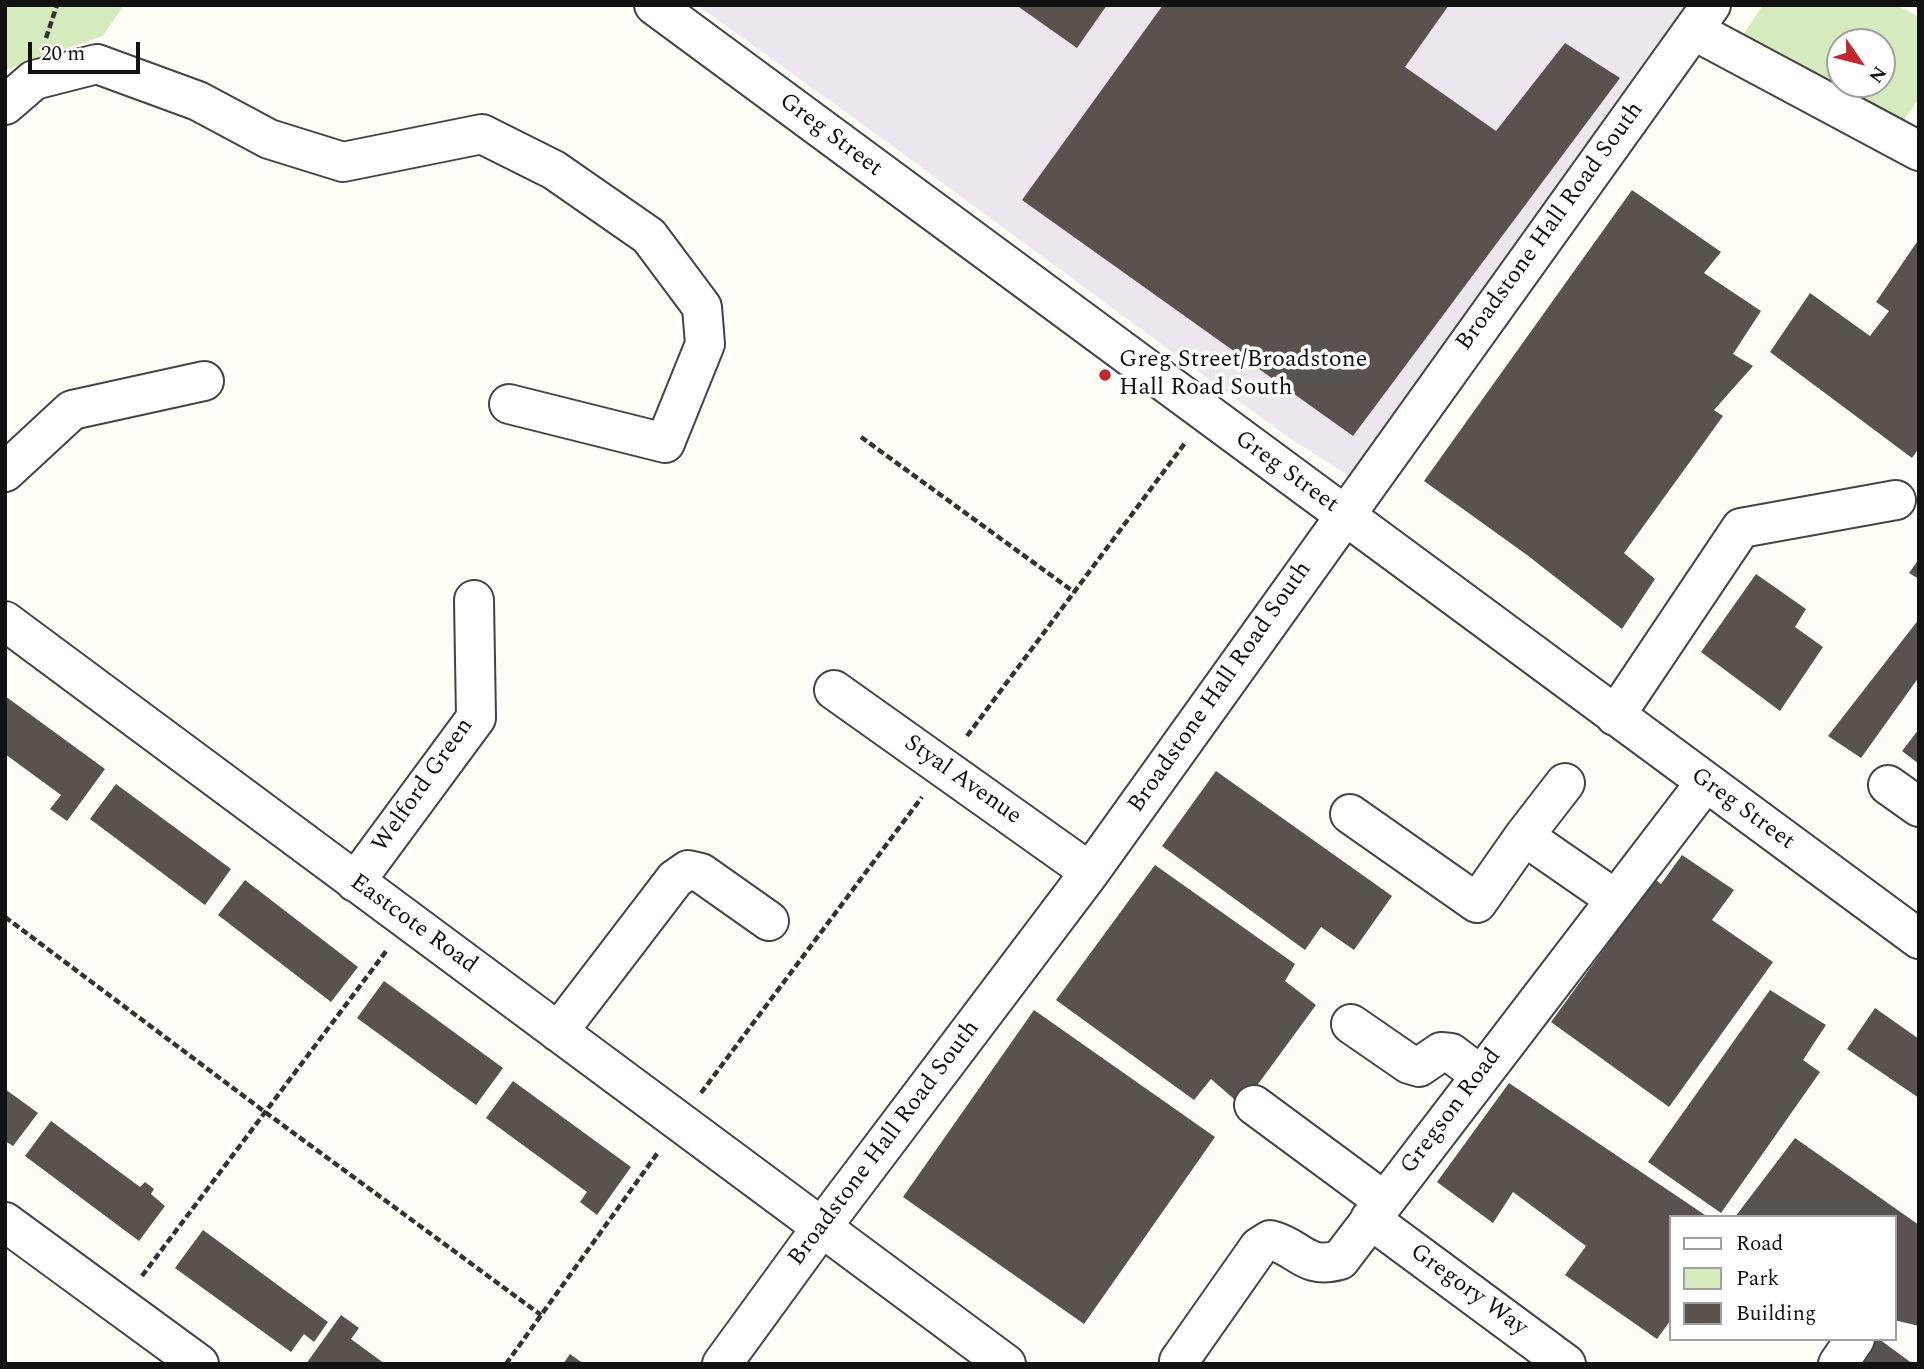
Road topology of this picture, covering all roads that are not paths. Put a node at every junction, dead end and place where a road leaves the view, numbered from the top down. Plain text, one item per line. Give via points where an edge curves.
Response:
1 (654, 5) edge
2 (1702, 17) edge
3 (5, 105) edge
4 (1919, 151) edge
5 (204, 381) dead end
6 (509, 404) dead end
7 (5, 472) edge
8 (1896, 500) dead end
9 (1344, 516) junction
10 (474, 600) dead end
11 (5, 621) edge
12 (834, 690) dead end
13 (1615, 716) junction
14 (1564, 783) dead end
15 (1705, 783) junction
16 (1888, 785) dead end
17 (1919, 807) edge
18 (1350, 814) dead end
19 (1524, 836) junction
20 (1090, 872) junction
21 (355, 882) junction
22 (1615, 899) junction
23 (769, 921) dead end
24 (1919, 939) edge
25 (1351, 1024) dead end
26 (558, 1032) junction
27 (1480, 1075) junction
28 (1254, 1105) dead end
29 (1377, 1210) junction
30 (5, 1222) edge
31 (821, 1228) junction
32 (1854, 1341) edge
33 (1179, 1361) dead end
34 (199, 1364) edge
35 (722, 1364) edge
36 (1006, 1364) edge
37 (1566, 1364) edge
38 (1838, 1364) edge

1 - 9 street, Greg Street
2 - 4 street
2 - 9 street, Broadstone Hall Road South
3 - 6 street via 34,80 97,64 198,102 269,139 343,162 482,134 554,170 649,236 702,307 705,344 665,443
5 - 7 street via 72,410
8 - 13 street via 1741,528
9 - 13 street, Greg Street
9 - 20 street, Broadstone Hall Road South
10 - 21 street, Welford Green via 476,718
11 - 21 street, Eastcote Road
12 - 20 street, Styal Avenue
13 - 15 street, Greg Street
14 - 19 street
15 - 22 street, Gregson Road
15 - 24 street, Greg Street
16 - 17 street
18 - 19 street via 1477,903
19 - 22 street
20 - 31 street, Broadstone Hall Road South
21 - 26 street, Eastcote Road
22 - 27 street, Gregson Road
23 - 26 street via 701,873 688,870 675,879
25 - 27 street via 1409,1065 1419,1067 1441,1052 1451,1053
26 - 31 street, Eastcote Road
27 - 29 street, Gregson Road
28 - 29 street, Gregory Way
29 - 33 street, Gregson Road via 1340,1260 1326,1264 1306,1260 1283,1243 1270,1240 1259,1247
29 - 37 street, Gregory Way
30 - 34 street
31 - 35 street, Broadstone Hall Road South
31 - 36 street, Eastcote Road
32 - 38 street

